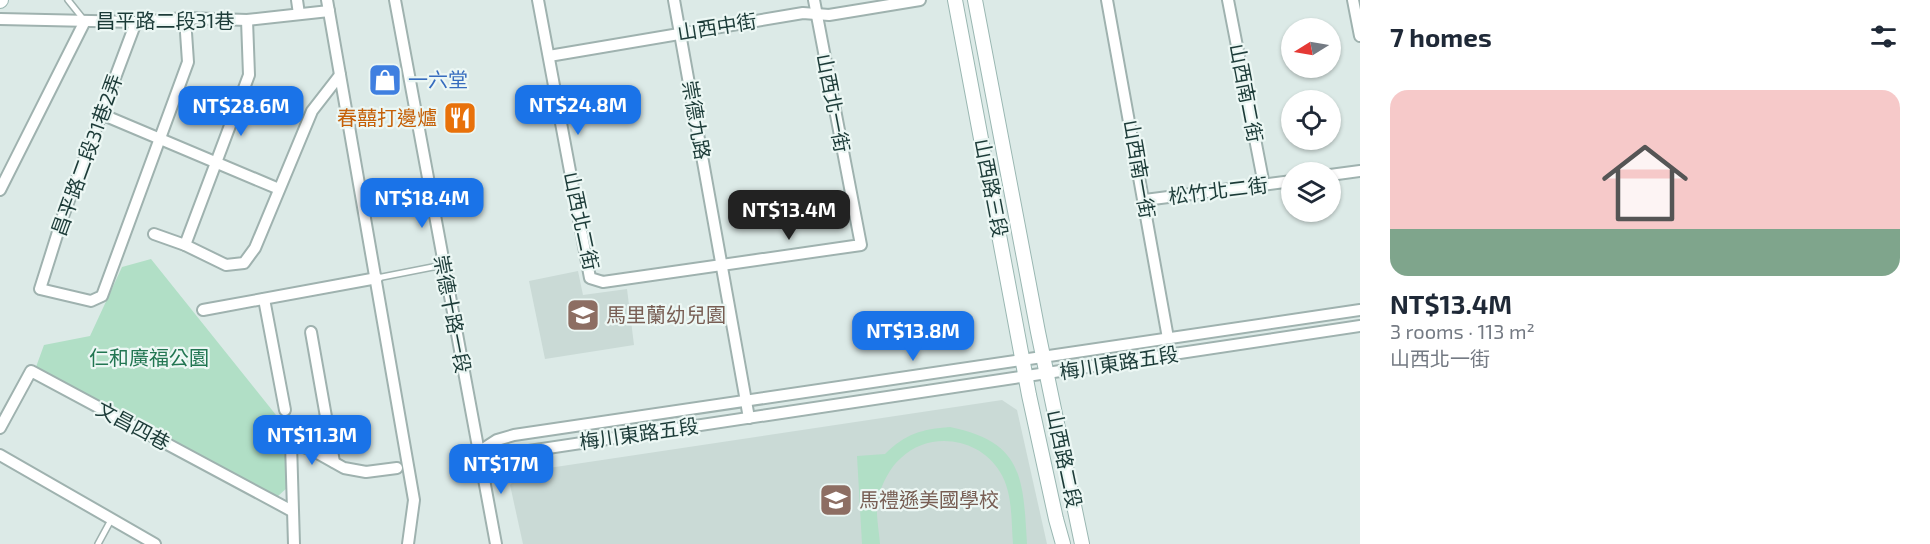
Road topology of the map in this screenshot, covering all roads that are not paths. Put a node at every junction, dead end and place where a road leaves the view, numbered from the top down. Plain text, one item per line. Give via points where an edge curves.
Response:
1 (68, 0) edge
2 (297, 0) edge
3 (395, 0) edge
4 (538, 0) edge
5 (674, 0) edge
6 (813, 0) edge
7 (920, 0) edge
8 (955, 0) edge
9 (975, 0) edge
10 (1107, 0) edge
11 (1228, 0) edge
12 (1353, 0) edge
13 (328, 6) edge
14 (299, 15) junction
15 (816, 15) junction
16 (184, 18) junction
17 (0, 19) edge
18 (247, 20) junction
19 (85, 21) junction
20 (136, 22) junction
21 (680, 33) junction
22 (1360, 36) edge
23 (549, 56) junction
24 (340, 75) junction
25 (101, 114) junction
26 (160, 139) junction
27 (216, 162) junction
28 (1360, 171) edge
29 (1341, 174) edge
30 (1281, 183) edge
31 (1264, 185) junction
32 (279, 189) junction
33 (0, 190) edge
34 (1144, 200) junction
35 (154, 234) dead end
36 (184, 245) junction
37 (443, 265) junction
38 (722, 266) junction
39 (376, 278) junction
40 (264, 299) junction
41 (203, 310) dead end
42 (1360, 310) edge
43 (1360, 326) edge
44 (311, 332) dead end
45 (1168, 338) junction
46 (1043, 357) junction
47 (1023, 360) junction
48 (1046, 373) junction
49 (1026, 376) junction
50 (746, 401) junction
51 (285, 410) dead end
52 (749, 418) junction
53 (0, 428) edge
54 (480, 451) junction
55 (0, 455) edge
56 (334, 462) junction
57 (397, 468) dead end
58 (292, 511) junction
59 (111, 520) junction
60 (98, 544) edge
61 (155, 544) edge
62 (294, 544) edge
63 (408, 544) edge
64 (496, 544) edge
65 (1063, 544) edge
66 (1082, 544) edge

1 - 19 lane
2 - 14 street
3 - 37 street, 崇德十路一段
4 - 23 street, 山西北二街
5 - 21 street, 崇德九路
6 - 15 street, 山西北一街
7 - 15 street, 山西中街
8 - 47 street, 山西路三段
9 - 46 street, 山西路三段
10 - 34 street, 山西南一街
11 - 31 street, 山西南二街
12 - 22 street
13 - 14 street, 昌平路二段31巷
13 - 24 street
14 - 18 street, 昌平路二段31巷
15 - 21 street, 山西中街 via 803,13
15 - 38 street, 山西北一街 via 861,245
16 - 18 street, 昌平路二段31巷
16 - 20 street, 昌平路二段31巷
16 - 26 street via 188,62
17 - 19 street, 昌平路二段31巷
18 - 27 street via 249,75
19 - 20 street, 昌平路二段31巷
19 - 33 street
20 - 25 street, 昌平路二段31巷2弄
21 - 23 street, 山西中街
21 - 38 street, 崇德九路
23 - 38 street, 山西北二街 via 590,278 603,282
24 - 32 street via 312,111
24 - 39 street
25 - 26 street
25 - 26 street, 昌平路二段31巷2弄 via 40,289 91,301 102,296
26 - 27 street
27 - 32 street
27 - 36 street
28 - 29 street
30 - 31 street, 松竹北二街
31 - 34 street, 松竹北二街
32 - 36 street via 255,248 244,263 226,265
34 - 45 street, 山西南一街
35 - 36 street
37 - 39 lane
37 - 54 street, 崇德十路一段
38 - 50 street, 崇德九路
39 - 40 street
39 - 63 street via 414,500
40 - 41 street
40 - 51 street
42 - 45 street, 梅川東路五段
43 - 48 street, 梅川東路五段
44 - 56 street
45 - 46 street, 梅川東路五段
46 - 47 street, 梅川東路五段
46 - 48 street, 山西路三段
47 - 49 street, 山西路三段
47 - 50 street, 梅川東路五段
48 - 49 street, 梅川東路五段
48 - 66 street, 山西路二段
49 - 52 street, 梅川東路五段
49 - 65 street, 山西路二段
50 - 52 street, 崇德九路
50 - 54 street, 梅川東路五段 via 505,437
52 - 54 street, 梅川東路五段 via 508,454
53 - 58 street, 文昌四巷 via 31,371
54 - 64 street, 崇德十路一段
55 - 59 street
56 - 57 street via 366,472
56 - 58 street via 291,443
58 - 62 street
59 - 60 lane
59 - 61 street

